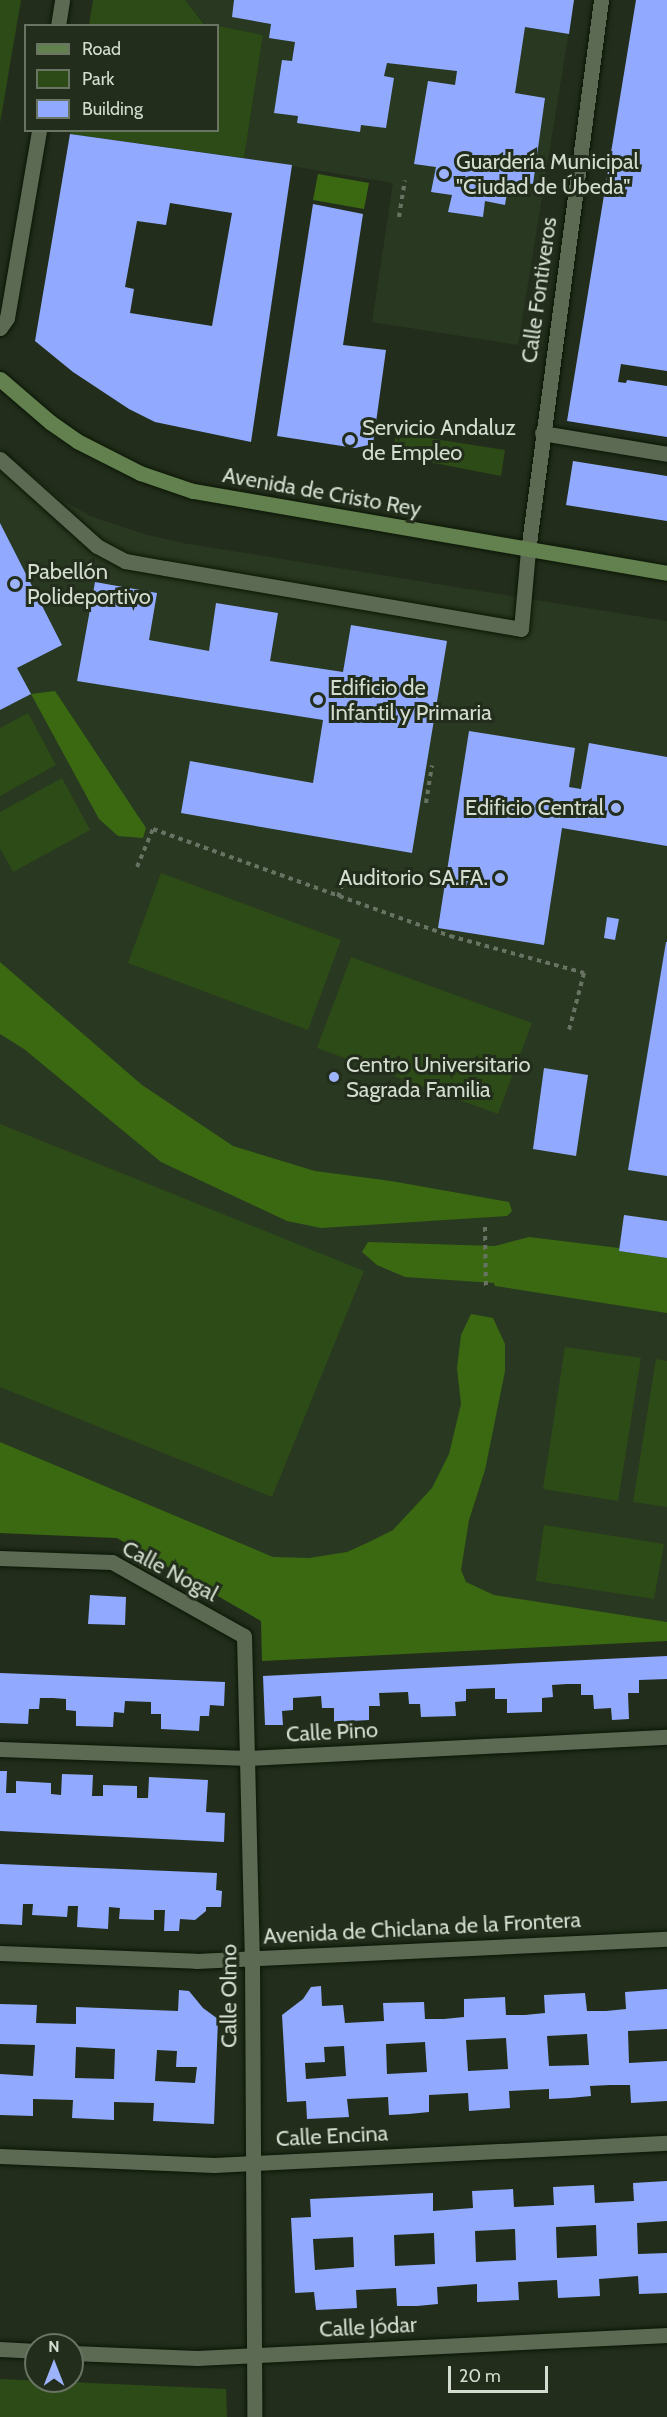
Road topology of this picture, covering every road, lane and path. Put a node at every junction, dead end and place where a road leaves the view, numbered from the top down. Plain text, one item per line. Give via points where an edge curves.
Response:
1 (62, 0) edge
2 (601, 0) edge
3 (57, 24) edge
4 (39, 132) edge
5 (405, 180) dead end
6 (399, 217) dead end
7 (0, 328) edge
8 (0, 379) edge
9 (542, 433) junction
10 (667, 454) edge
11 (0, 459) edge
12 (528, 551) junction
13 (667, 573) edge
14 (432, 765) dead end
15 (426, 803) dead end
16 (137, 867) dead end
17 (345, 877) dead end
18 (338, 897) junction
19 (569, 1030) dead end
20 (485, 1227) dead end
21 (486, 1290) dead end
22 (0, 1558) edge
23 (244, 1636) joint
24 (667, 1737) edge
25 (0, 1749) edge
26 (248, 1758) junction
27 (667, 1939) edge
28 (0, 1953) edge
29 (252, 1959) junction
30 (667, 2143) edge
31 (0, 2157) edge
32 (252, 2163) junction
33 (667, 2335) edge
34 (0, 2349) edge
35 (24, 2350) edge
36 (84, 2353) edge
37 (254, 2355) junction
38 (254, 2417) edge

1 - 3 street
2 - 9 street, Calle Fontiveros
4 - 7 street via 7,318
5 - 6 path
8 - 12 street, Avenida de Cristo Rey via 77,441 155,479 228,499
9 - 10 street
9 - 12 street, Calle Fontiveros
11 - 12 street, Calle Fontiveros via 97,546 125,561 165,568 520,629
12 - 13 street, Avenida de Cristo Rey
14 - 15 path
16 - 18 path via 153,829
17 - 18 path
18 - 19 path via 450,936 584,973
20 - 21 path
22 - 23 street, Calle Nogal via 112,1562
23 - 26 street, Calle Olmo
24 - 26 street, Calle Pino
25 - 26 street, Calle Pino
26 - 29 street, Calle Olmo
27 - 29 street, Avenida de Chiclana de la Frontera
28 - 29 street, Avenida de Chiclana de la Frontera via 196,1961
29 - 32 street, Calle Olmo
30 - 32 street, Calle Encina
31 - 32 street, Calle Encina
32 - 37 street, Calle Olmo
33 - 37 street, Calle Jódar
34 - 35 street
36 - 37 street, Calle Jódar via 196,2358
37 - 38 street, Calle Olmo

